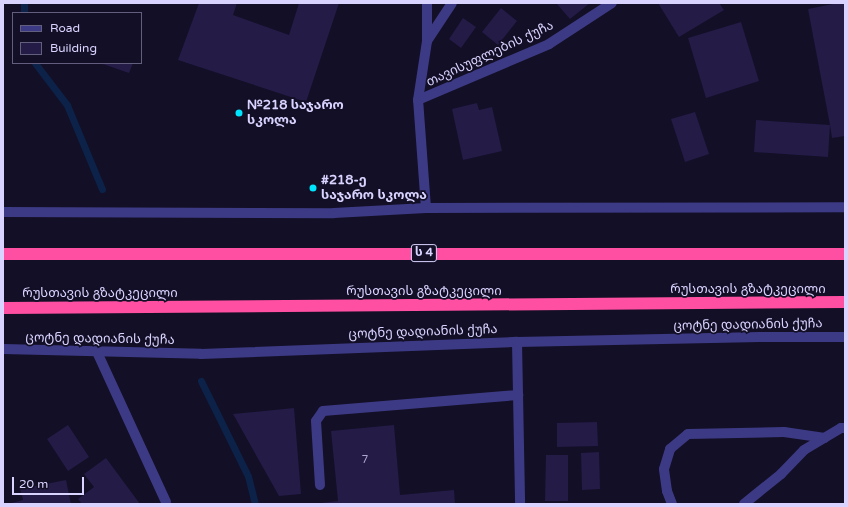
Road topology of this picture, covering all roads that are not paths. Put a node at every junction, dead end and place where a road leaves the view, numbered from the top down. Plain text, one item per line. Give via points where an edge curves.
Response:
1 (427, 3) edge
2 (452, 3) edge
3 (612, 3) edge
4 (428, 41) junction
5 (418, 100) junction
6 (845, 207) edge
7 (426, 208) junction
8 (3, 212) edge
9 (3, 254) edge
10 (845, 254) edge
11 (845, 302) edge
12 (3, 308) edge
13 (845, 337) edge
14 (517, 342) junction
15 (3, 349) edge
16 (97, 352) junction
17 (518, 395) junction
18 (845, 428) edge
19 (825, 438) junction
20 (320, 485) dead end
21 (166, 502) dead end
22 (520, 504) edge
23 (672, 504) edge
24 (744, 504) edge

1 - 4 street
2 - 4 street
3 - 5 street, თავისუფლების ქუჩა via 549,44
4 - 5 street
5 - 7 street
6 - 7 street
7 - 8 street via 334,212
9 - 10 highway, ს 4
11 - 12 highway, რუსთავის გზატკეცილი
13 - 14 street, ცოტნე დადიანის ქუჩა
14 - 16 street, ცოტნე დადიანის ქუჩა via 201,354
14 - 17 street
15 - 16 street, ცოტნე დადიანის ქუჩა
16 - 21 street
17 - 20 street via 323,410 316,421
17 - 22 street
18 - 19 street
19 - 23 street via 784,432 688,434 670,449 664,469
19 - 24 street via 804,450 781,474

